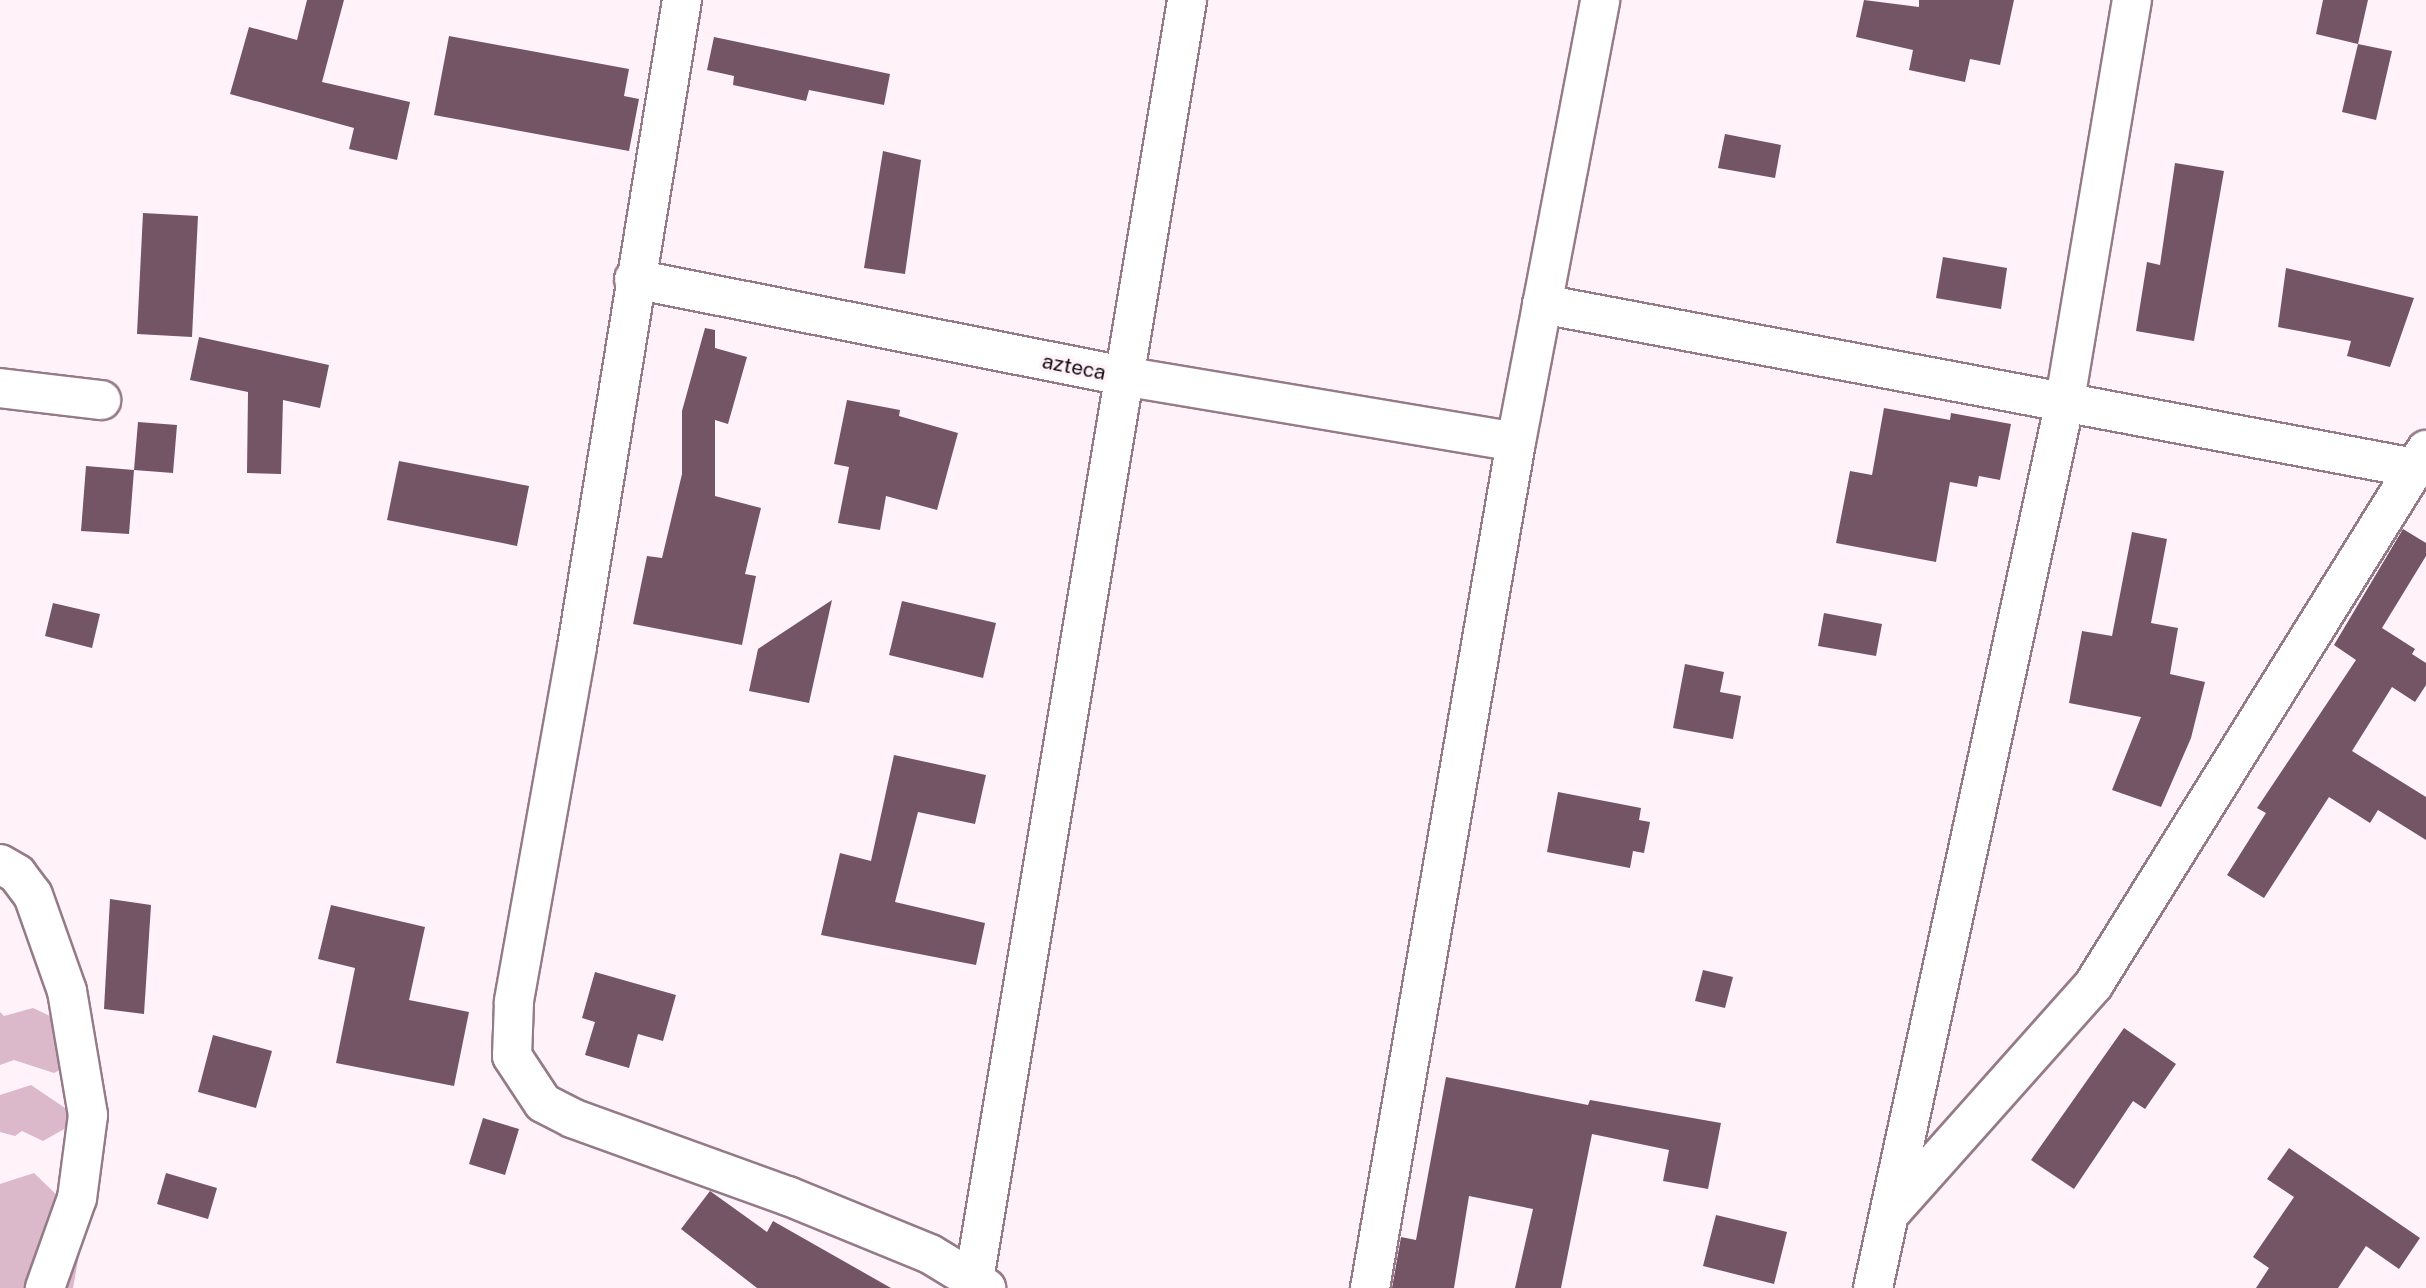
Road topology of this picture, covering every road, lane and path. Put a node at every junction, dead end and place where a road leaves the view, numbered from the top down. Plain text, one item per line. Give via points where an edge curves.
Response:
1 (682, 0) edge
2 (1187, 0) edge
3 (1600, 0) edge
4 (2132, 0) edge
5 (634, 279) junction
6 (1542, 304) junction
7 (1122, 376) junction
8 (0, 388) edge
9 (101, 400) dead end
10 (2064, 406) junction
11 (1516, 442) junction
12 (2420, 459) edge
13 (0, 864) edge
14 (1890, 1214) junction
15 (980, 1284) edge
16 (45, 1288) edge
17 (1370, 1288) edge
18 (1873, 1288) edge

1 - 5 street
2 - 7 street
3 - 6 street
4 - 10 street
5 - 7 street, azteca
5 - 15 street via 577,647 514,1002 512,1056 542,1103 572,1118 788,1196 930,1254
6 - 10 street
6 - 11 street
7 - 11 street, azteca
7 - 15 street
8 - 9 street
10 - 12 street
10 - 14 street
11 - 17 street
12 - 14 street via 2094,984
13 - 16 street via 17,874 33,895 67,991 88,1115 78,1198
14 - 18 street

